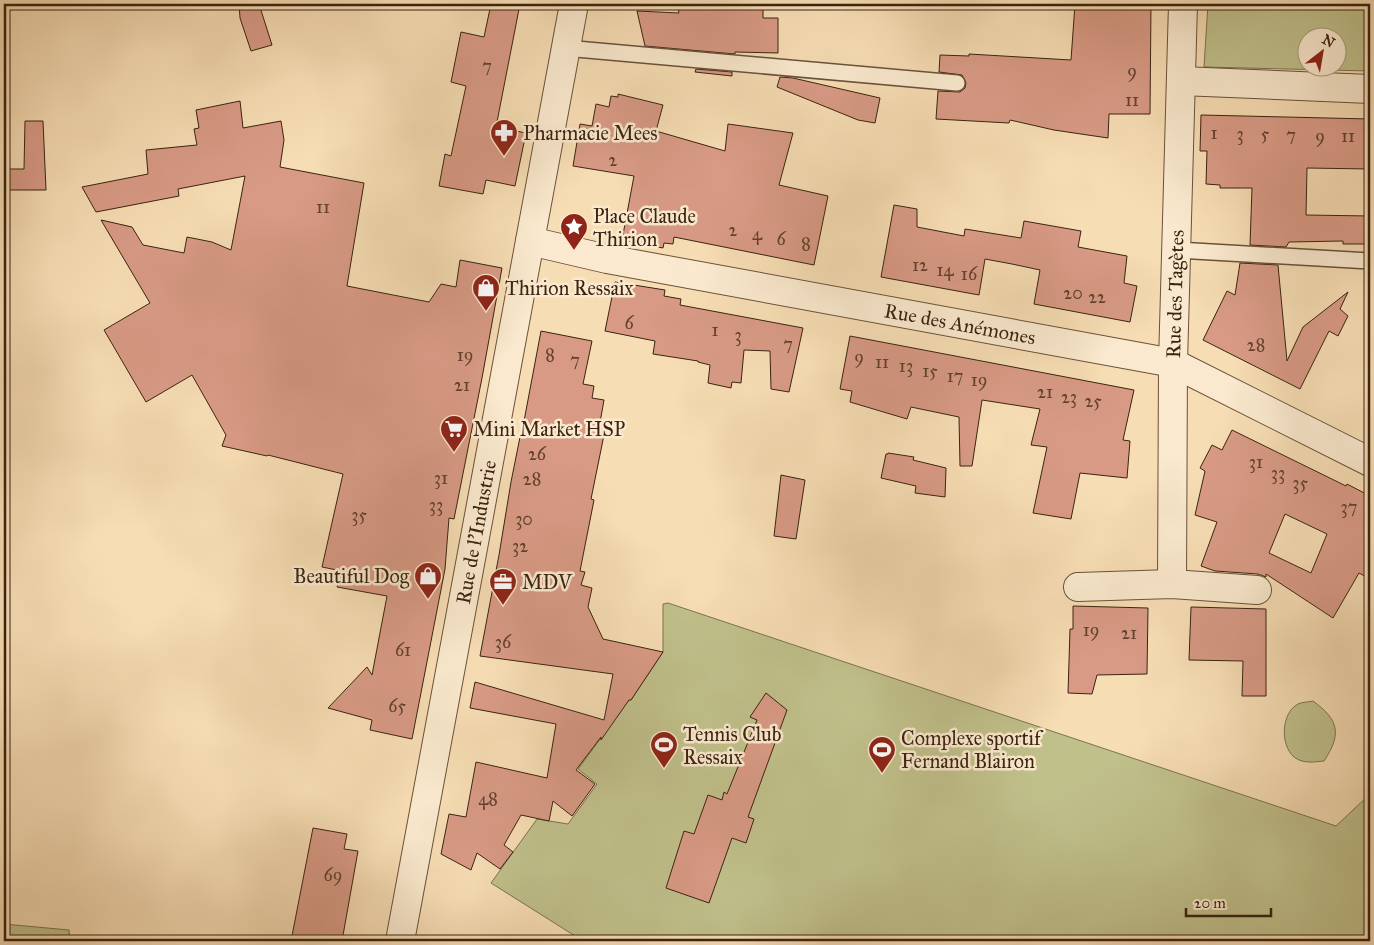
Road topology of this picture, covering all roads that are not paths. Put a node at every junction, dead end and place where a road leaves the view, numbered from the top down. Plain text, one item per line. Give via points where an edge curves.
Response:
1 (574, 4) edge
2 (1183, 4) edge
3 (565, 48) junction
4 (1181, 81) junction
5 (958, 82) dead end
6 (1370, 89) edge
7 (530, 241) junction
8 (1177, 250) junction
9 (1370, 261) edge
10 (1173, 363) junction
11 (1370, 462) edge
12 (1172, 584) junction
13 (1078, 587) dead end
14 (1257, 590) dead end
15 (400, 941) edge

1 - 3 street, Rue de l'Industrie
2 - 4 street, Rue des Tagètes
3 - 5 lane
3 - 7 street, Rue de l'Industrie
4 - 6 street
4 - 8 street, Rue des Tagètes
7 - 10 street, Rue des Anémones
7 - 15 street, Rue de l'Industrie
8 - 9 lane
8 - 10 street, Rue des Tagètes
10 - 11 street, Rue des Anémones
10 - 12 street, Rue des Tagètes
12 - 13 street
12 - 14 street

